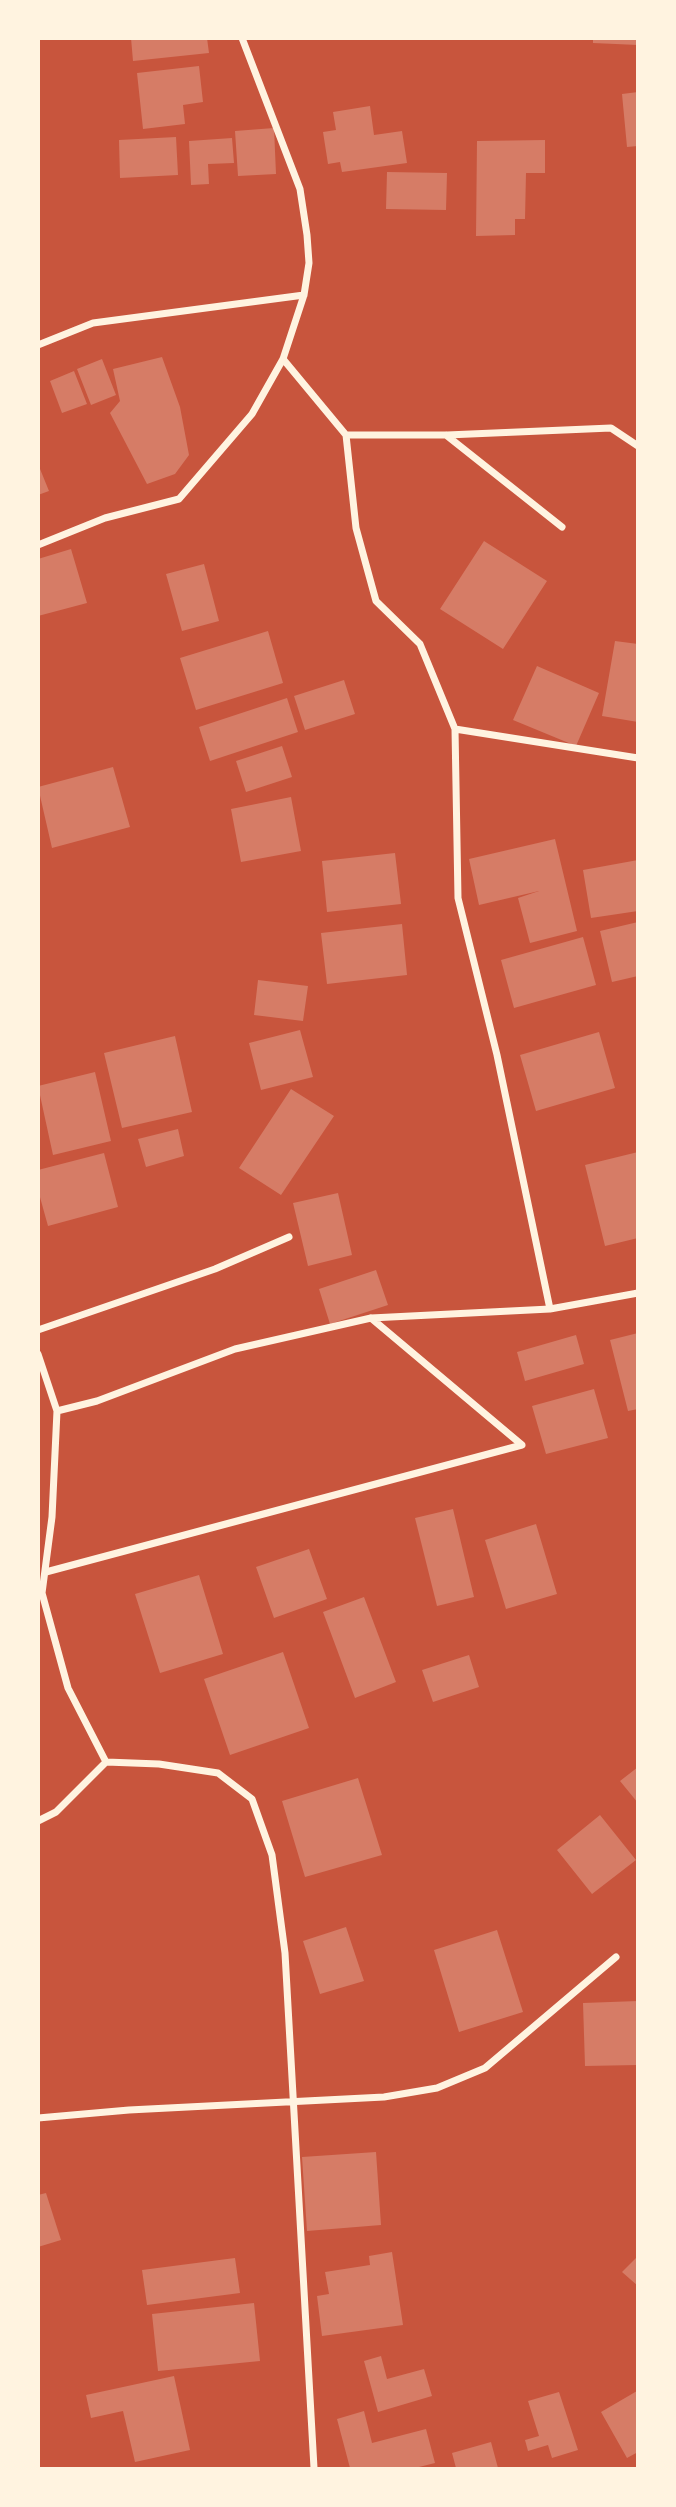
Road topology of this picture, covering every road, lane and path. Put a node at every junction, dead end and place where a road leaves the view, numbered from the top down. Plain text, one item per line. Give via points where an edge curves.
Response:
1 (242, 38) edge
2 (304, 295) junction
3 (38, 345) edge
4 (282, 359) junction
5 (346, 435) junction
6 (446, 435) junction
7 (638, 446) edge
8 (562, 527) dead end
9 (38, 545) edge
10 (455, 729) junction
11 (638, 758) edge
12 (289, 1237) dead end
13 (638, 1293) edge
14 (550, 1309) junction
15 (371, 1318) junction
16 (38, 1330) edge
17 (38, 1354) edge
18 (57, 1411) junction
19 (46, 1572) junction
20 (106, 1762) junction
21 (38, 1821) edge
22 (616, 1956) dead end
23 (295, 2102) junction
24 (38, 2118) edge
25 (314, 2469) edge

1 - 2 street via 300,189 309,263
2 - 3 street via 93,324
2 - 4 street
4 - 5 street
4 - 9 street via 252,414 180,499 105,518
5 - 6 street
5 - 10 street via 356,528 376,601 420,644
6 - 7 street via 611,428
6 - 8 street
10 - 11 street
10 - 14 street via 458,898 497,1055
12 - 16 street via 215,1269
13 - 14 street
14 - 15 street
15 - 18 street via 235,1349 97,1401
15 - 19 street via 522,1446
17 - 18 street
18 - 19 street
19 - 20 street via 42,1593 68,1688
20 - 21 street via 57,1812
20 - 23 street via 218,1773 252,1799 272,1855 285,1954
22 - 23 street via 485,2068 437,2088 384,2097
23 - 24 street
23 - 25 street

